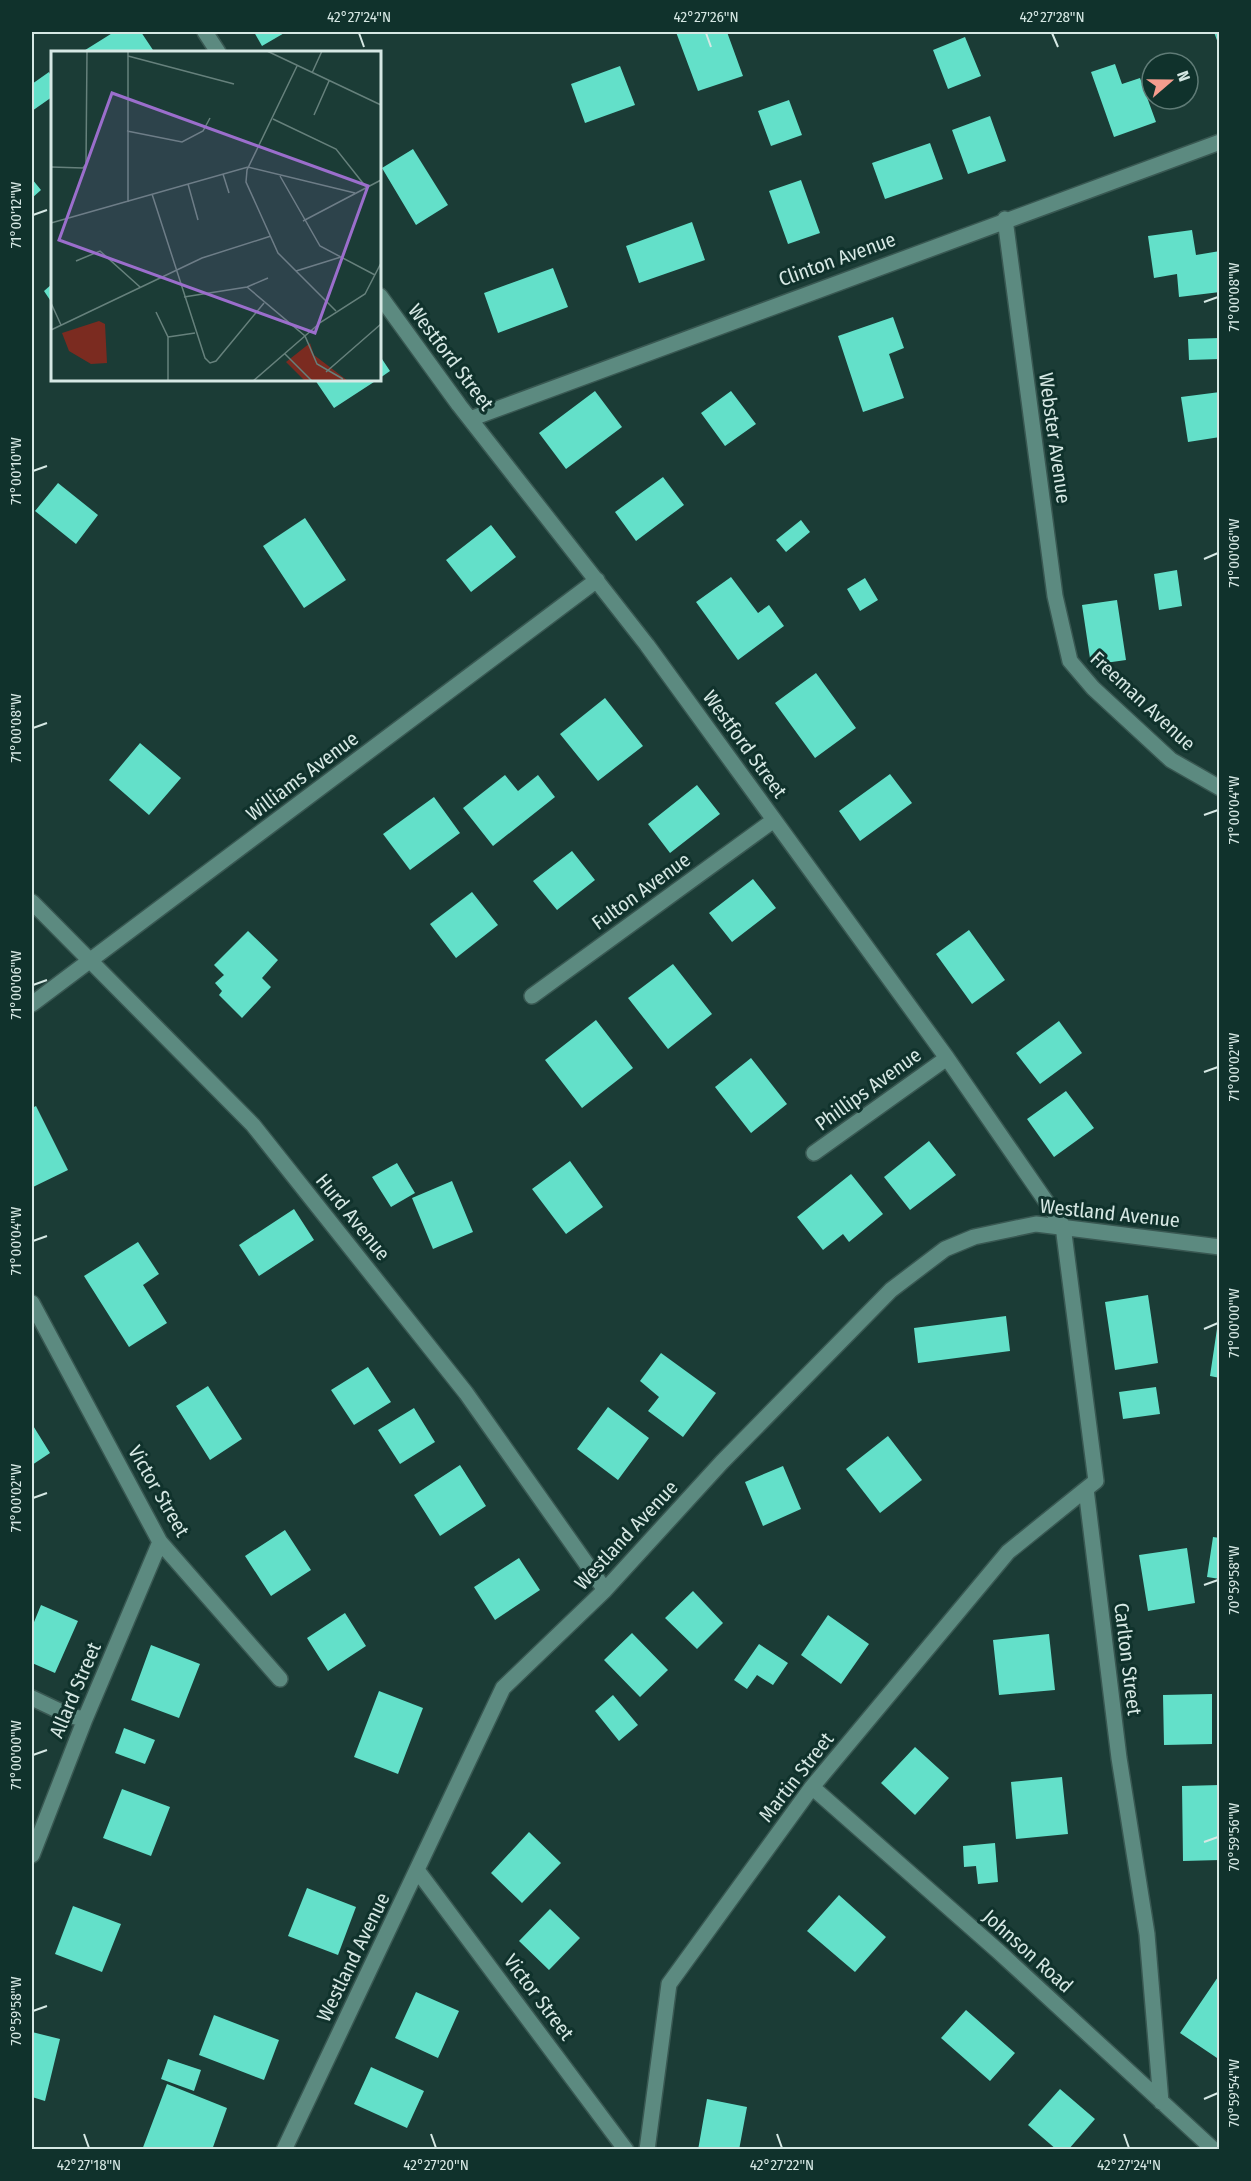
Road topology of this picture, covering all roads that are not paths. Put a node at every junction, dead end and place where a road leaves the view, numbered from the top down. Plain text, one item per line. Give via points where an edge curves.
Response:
1 (205, 32) edge
2 (217, 51) edge
3 (1220, 141) edge
4 (1005, 219) junction
5 (381, 297) edge
6 (470, 418) junction
7 (597, 580) junction
8 (1070, 661) joint
9 (1220, 788) edge
10 (774, 820) junction
11 (32, 902) edge
12 (90, 960) junction
13 (532, 996) dead end
14 (32, 1004) edge
15 (947, 1058) junction
16 (814, 1154) dead end
17 (1063, 1226) junction
18 (1220, 1247) edge
19 (32, 1303) edge
20 (1086, 1489) junction
21 (160, 1542) junction
22 (605, 1590) junction
23 (280, 1679) dead end
24 (32, 1698) edge
25 (85, 1719) junction
26 (812, 1786) junction
27 (32, 1855) edge
28 (417, 1870) junction
29 (1161, 2102) junction
30 (284, 2150) edge
31 (626, 2150) edge
32 (647, 2150) edge
33 (1214, 2150) edge

1 - 2 street
3 - 4 street, Clinton Avenue
4 - 6 street, Clinton Avenue
4 - 8 street, Webster Avenue via 1055,596
5 - 6 street, Westford Street
6 - 7 street, Westford Street
7 - 10 street, Westford Street
7 - 12 street, Williams Avenue
8 - 9 street, Freeman Avenue via 1093,688 1171,760
10 - 13 street, Fulton Avenue
10 - 15 street, Westford Street
11 - 12 street, Hurd Avenue
12 - 14 street, Williams Avenue
12 - 22 street, Hurd Avenue via 253,1125 466,1393
15 - 16 street, Phillips Avenue
15 - 17 street, Westford Street
17 - 18 street, Westland Avenue
17 - 20 street, Carlton Street via 1096,1481
17 - 22 street, Westland Avenue via 1036,1224 974,1237 921,1266 891,1290 722,1462
19 - 21 street, Victor Street
20 - 26 street, Martin Street via 1008,1551
20 - 29 street, Carlton Street via 1119,1758 1147,1934
21 - 23 street, Victor Street
21 - 25 street, Allard Street
22 - 28 street, Westland Avenue via 503,1688
24 - 25 street
25 - 27 street, Allard Street
26 - 29 street, Johnson Road
26 - 32 street, Martin Street via 669,1984
28 - 30 street, Westland Avenue
28 - 31 street, Victor Street
29 - 33 street, Johnson Road

